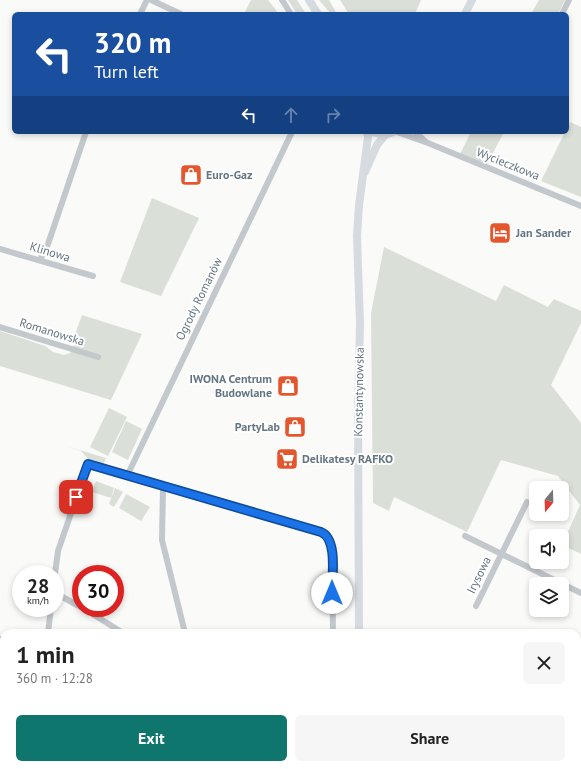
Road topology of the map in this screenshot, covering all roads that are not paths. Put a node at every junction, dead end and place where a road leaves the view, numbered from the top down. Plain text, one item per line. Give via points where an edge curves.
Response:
1 (147, 0) edge
2 (151, 0) edge
3 (282, 0) edge
4 (309, 0) edge
5 (472, 0) edge
6 (569, 0) edge
7 (141, 12) edge
8 (176, 12) edge
9 (290, 12) edge
10 (317, 12) edge
11 (466, 12) edge
12 (563, 12) edge
13 (85, 134) edge
14 (291, 134) edge
15 (367, 134) edge
16 (381, 134) edge
17 (388, 134) edge
18 (403, 134) edge
19 (417, 134) edge
20 (385, 135) junction
21 (428, 143) junction
22 (363, 175) junction
23 (581, 206) edge
24 (0, 249) edge
25 (40, 260) junction
26 (93, 276) dead end
27 (0, 328) edge
28 (98, 357) dead end
29 (127, 476) junction
30 (163, 487) junction
31 (527, 502) dead end
32 (465, 536) dead end
33 (502, 554) junction
34 (56, 565) edge
35 (581, 593) edge
36 (476, 606) dead end
37 (50, 617) edge
38 (98, 617) edge
39 (48, 629) edge
40 (117, 629) edge
41 (184, 629) edge
42 (333, 629) edge
43 (358, 629) edge

1 - 7 street
2 - 8 street
3 - 9 street
4 - 10 main road
5 - 11 main road
6 - 12 street
13 - 25 street via 48,244
14 - 29 street, Ogrody Romanów
15 - 22 main road, Konstantynowska
16 - 20 main road
17 - 20 main road
18 - 21 street, Wycieczkowa
19 - 21 street, Wycieczkowa
20 - 22 main road, Konstantynowska via 377,145
21 - 23 street, Wycieczkowa
22 - 43 main road, Konstantynowska via 357,236 360,324
24 - 25 street, Klinowa
25 - 26 street, Klinowa
27 - 28 street, Romanowska
29 - 30 street
29 - 34 street via 88,464 58,551
30 - 41 street via 162,540
30 - 42 street via 321,532 328,538 332,547
31 - 33 street, Irysowa
32 - 33 street, Irysowa
33 - 35 street, Irysowa
33 - 36 street, Irysowa
37 - 39 street
38 - 40 street

